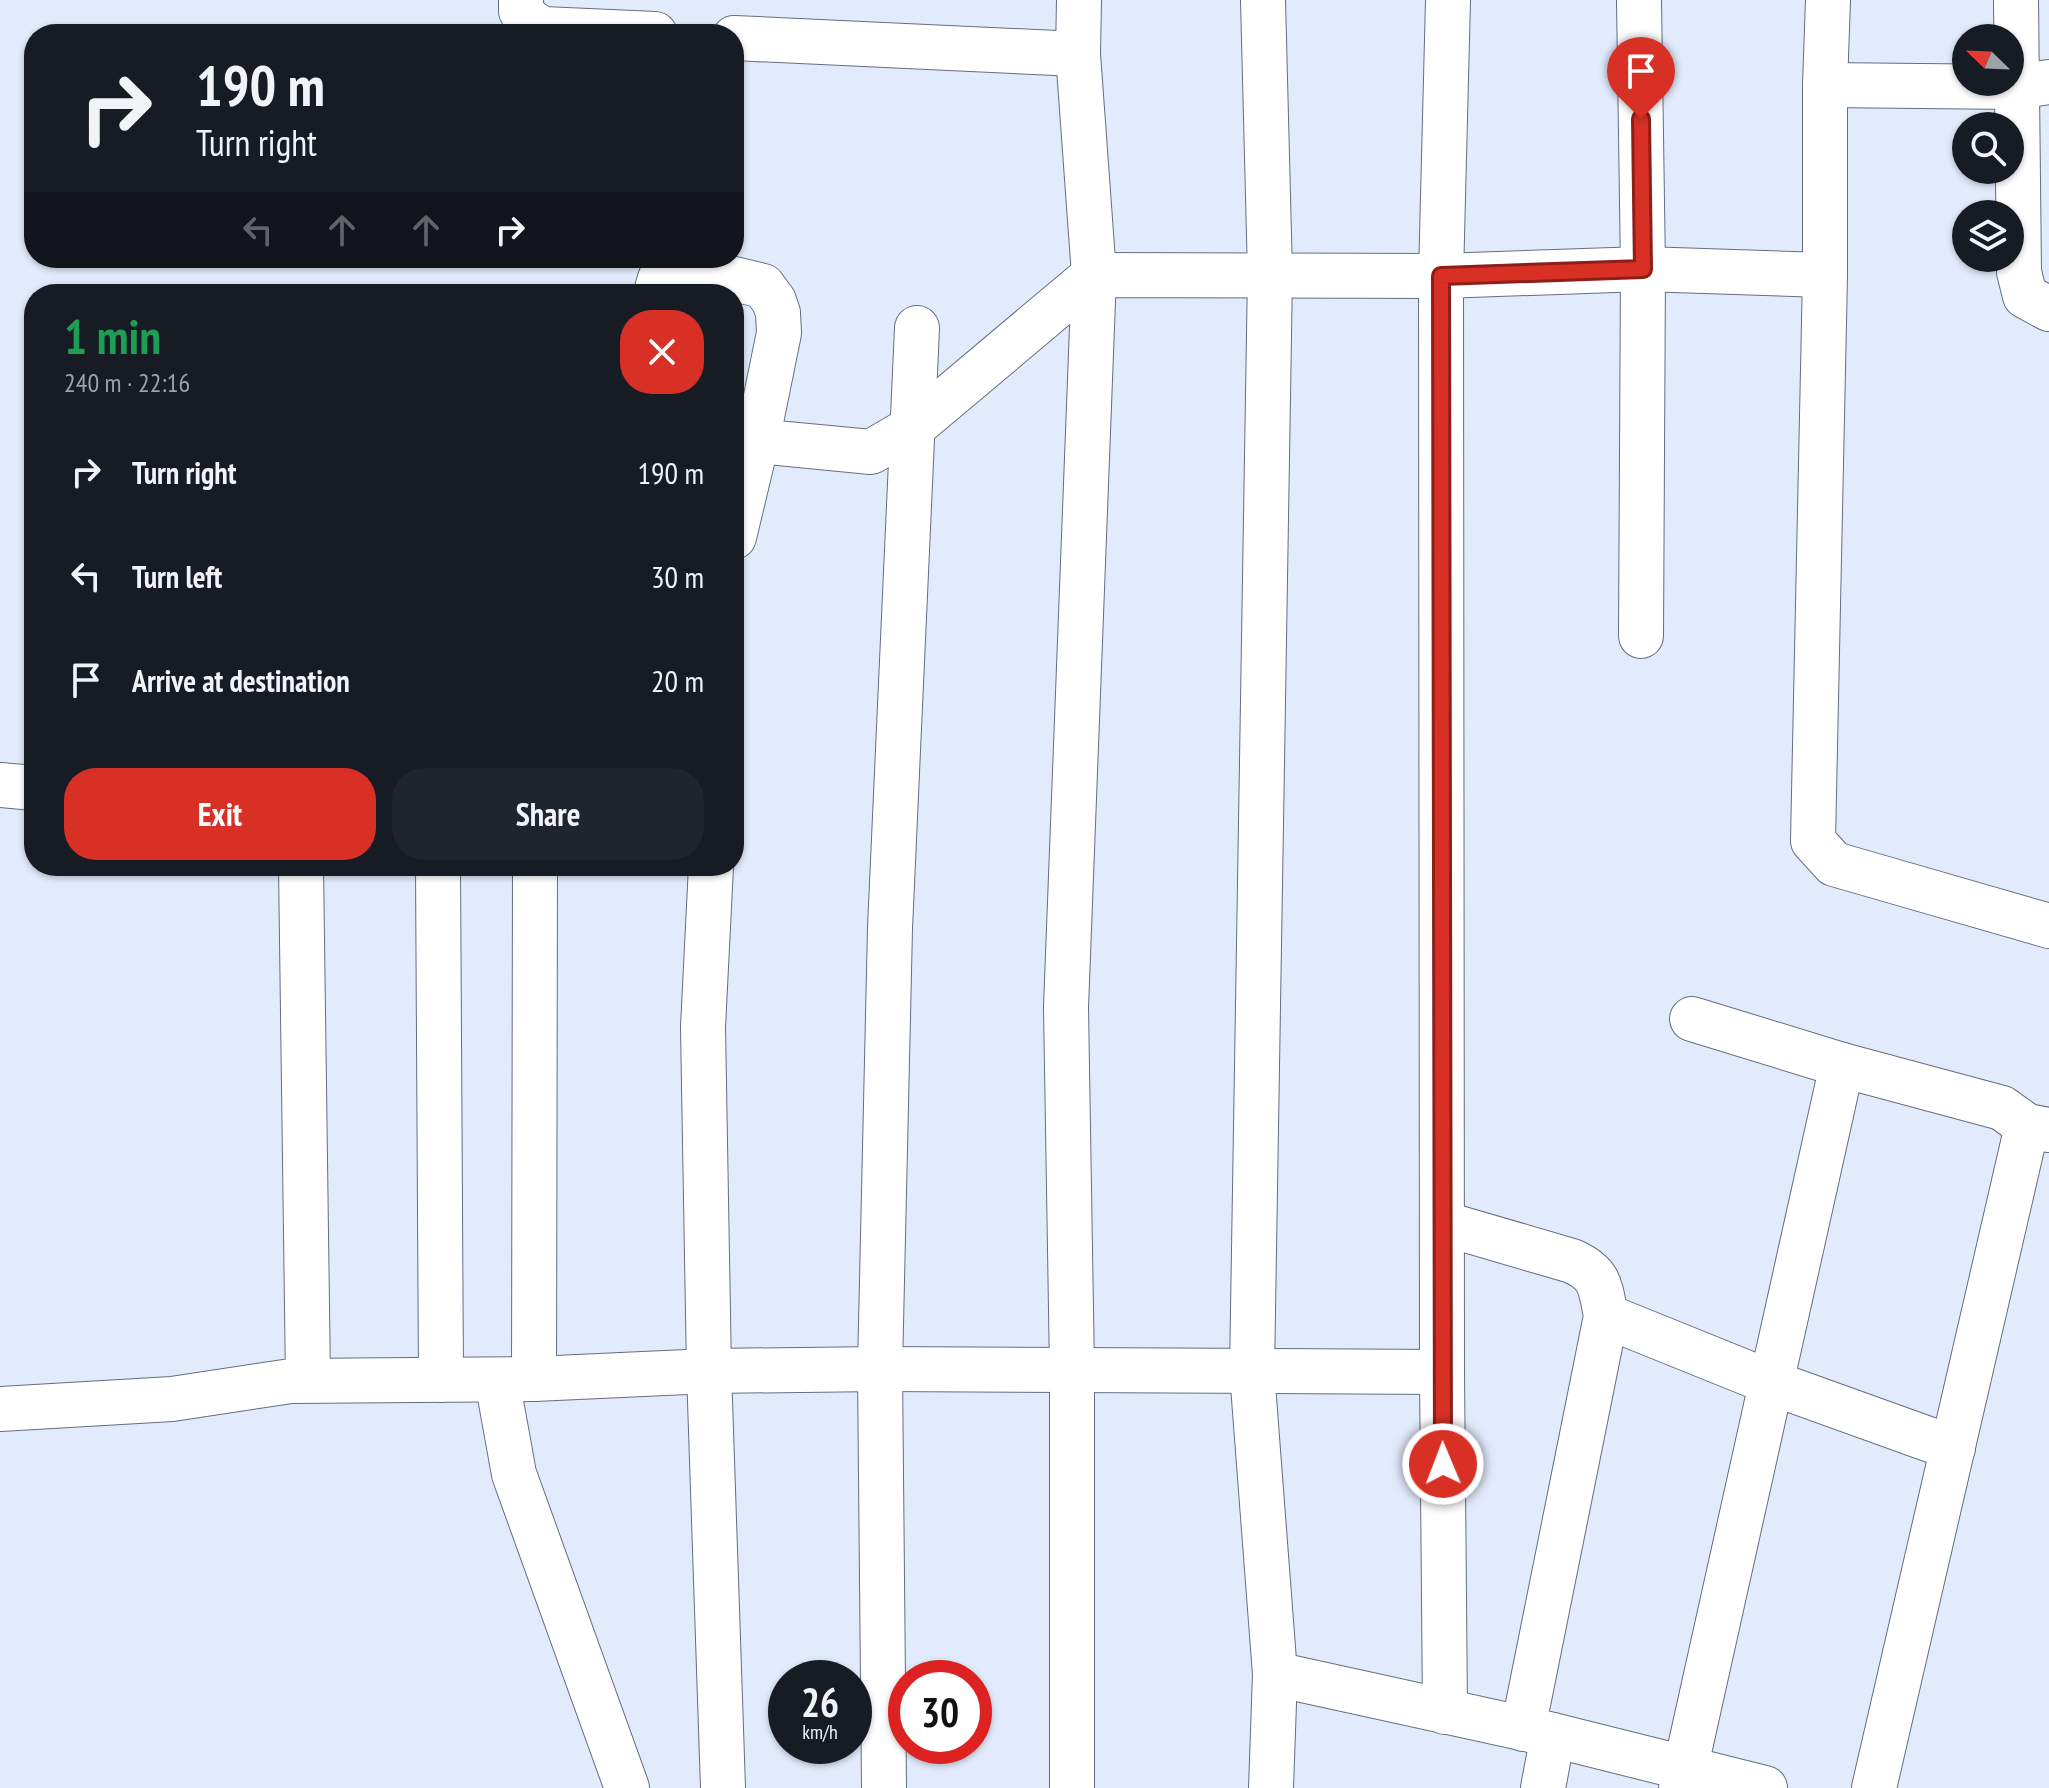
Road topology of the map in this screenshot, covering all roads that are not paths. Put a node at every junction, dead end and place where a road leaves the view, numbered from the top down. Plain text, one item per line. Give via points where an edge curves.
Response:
1 (521, 0) edge
2 (1079, 0) edge
3 (1263, 0) edge
4 (1448, 0) edge
5 (1639, 0) edge
6 (1828, 0) edge
7 (2016, 0) edge
8 (534, 24) edge
9 (744, 38) edge
10 (1078, 54) junction
11 (1825, 85) junction
12 (2033, 85) edge
13 (669, 268) edge
14 (688, 268) edge
15 (1643, 269) junction
16 (1270, 274) junction
17 (1094, 275) junction
18 (1825, 275) junction
19 (1441, 276) junction
20 (658, 284) edge
21 (2049, 309) edge
22 (917, 328) dead end
23 (912, 428) junction
24 (757, 441) junction
25 (744, 495) edge
26 (1641, 636) dead end
27 (0, 785) edge
28 (24, 787) edge
29 (301, 876) edge
30 (438, 876) edge
31 (535, 876) edge
32 (711, 876) edge
33 (2049, 926) edge
34 (1692, 1019) dead end
35 (1842, 1065) junction
36 (2038, 1128) edge
37 (1442, 1223) junction
38 (1606, 1316) junction
39 (880, 1369) junction
40 (1072, 1370) junction
41 (709, 1371) junction
42 (1252, 1372) junction
43 (1442, 1372) junction
44 (515, 1379) junction
45 (308, 1380) junction
46 (441, 1380) junction
47 (1772, 1383) junction
48 (0, 1409) edge
49 (1953, 1448) junction
50 (1275, 1674) junction
51 (1445, 1712) junction
52 (1538, 1732) junction
53 (1683, 1778) edge
54 (627, 1788) edge
55 (723, 1788) edge
56 (884, 1788) edge
57 (1072, 1788) edge
58 (1271, 1788) edge
59 (1543, 1788) edge
60 (1765, 1788) edge
61 (1874, 1788) edge

1 - 8 street via 521,11
2 - 10 street
3 - 16 street
4 - 19 street
5 - 15 street
6 - 11 street
7 - 12 street
9 - 10 street
10 - 17 street
11 - 12 street
11 - 18 street
12 - 21 street via 2019,272 2025,296
13 - 20 street
14 - 24 street via 763,286 774,301 779,333
15 - 18 street
15 - 19 street
15 - 26 street
16 - 17 street
16 - 19 street
16 - 42 street
17 - 23 street
17 - 40 street via 1066,1007
18 - 33 street via 1813,841 1834,864
19 - 37 street
22 - 23 street
23 - 24 street via 871,452
23 - 39 street via 890,928
24 - 25 street
27 - 28 street
29 - 45 street
30 - 46 street
31 - 44 street
32 - 41 street via 703,1027
34 - 35 street
35 - 36 street via 2002,1108
35 - 47 street
36 - 49 street
37 - 38 street via 1587,1268 1599,1280
37 - 43 street
38 - 47 street
38 - 52 street
39 - 40 street
39 - 41 street
39 - 56 street
40 - 42 street
40 - 57 street
41 - 44 street
41 - 55 street
42 - 43 street
42 - 50 street
43 - 51 street
44 - 46 street
44 - 54 street via 514,1474
45 - 46 street
45 - 48 street via 172,1399
47 - 49 street
47 - 53 street
49 - 61 street
50 - 51 street
50 - 58 street
51 - 52 street
52 - 53 street
52 - 59 street
53 - 60 street

